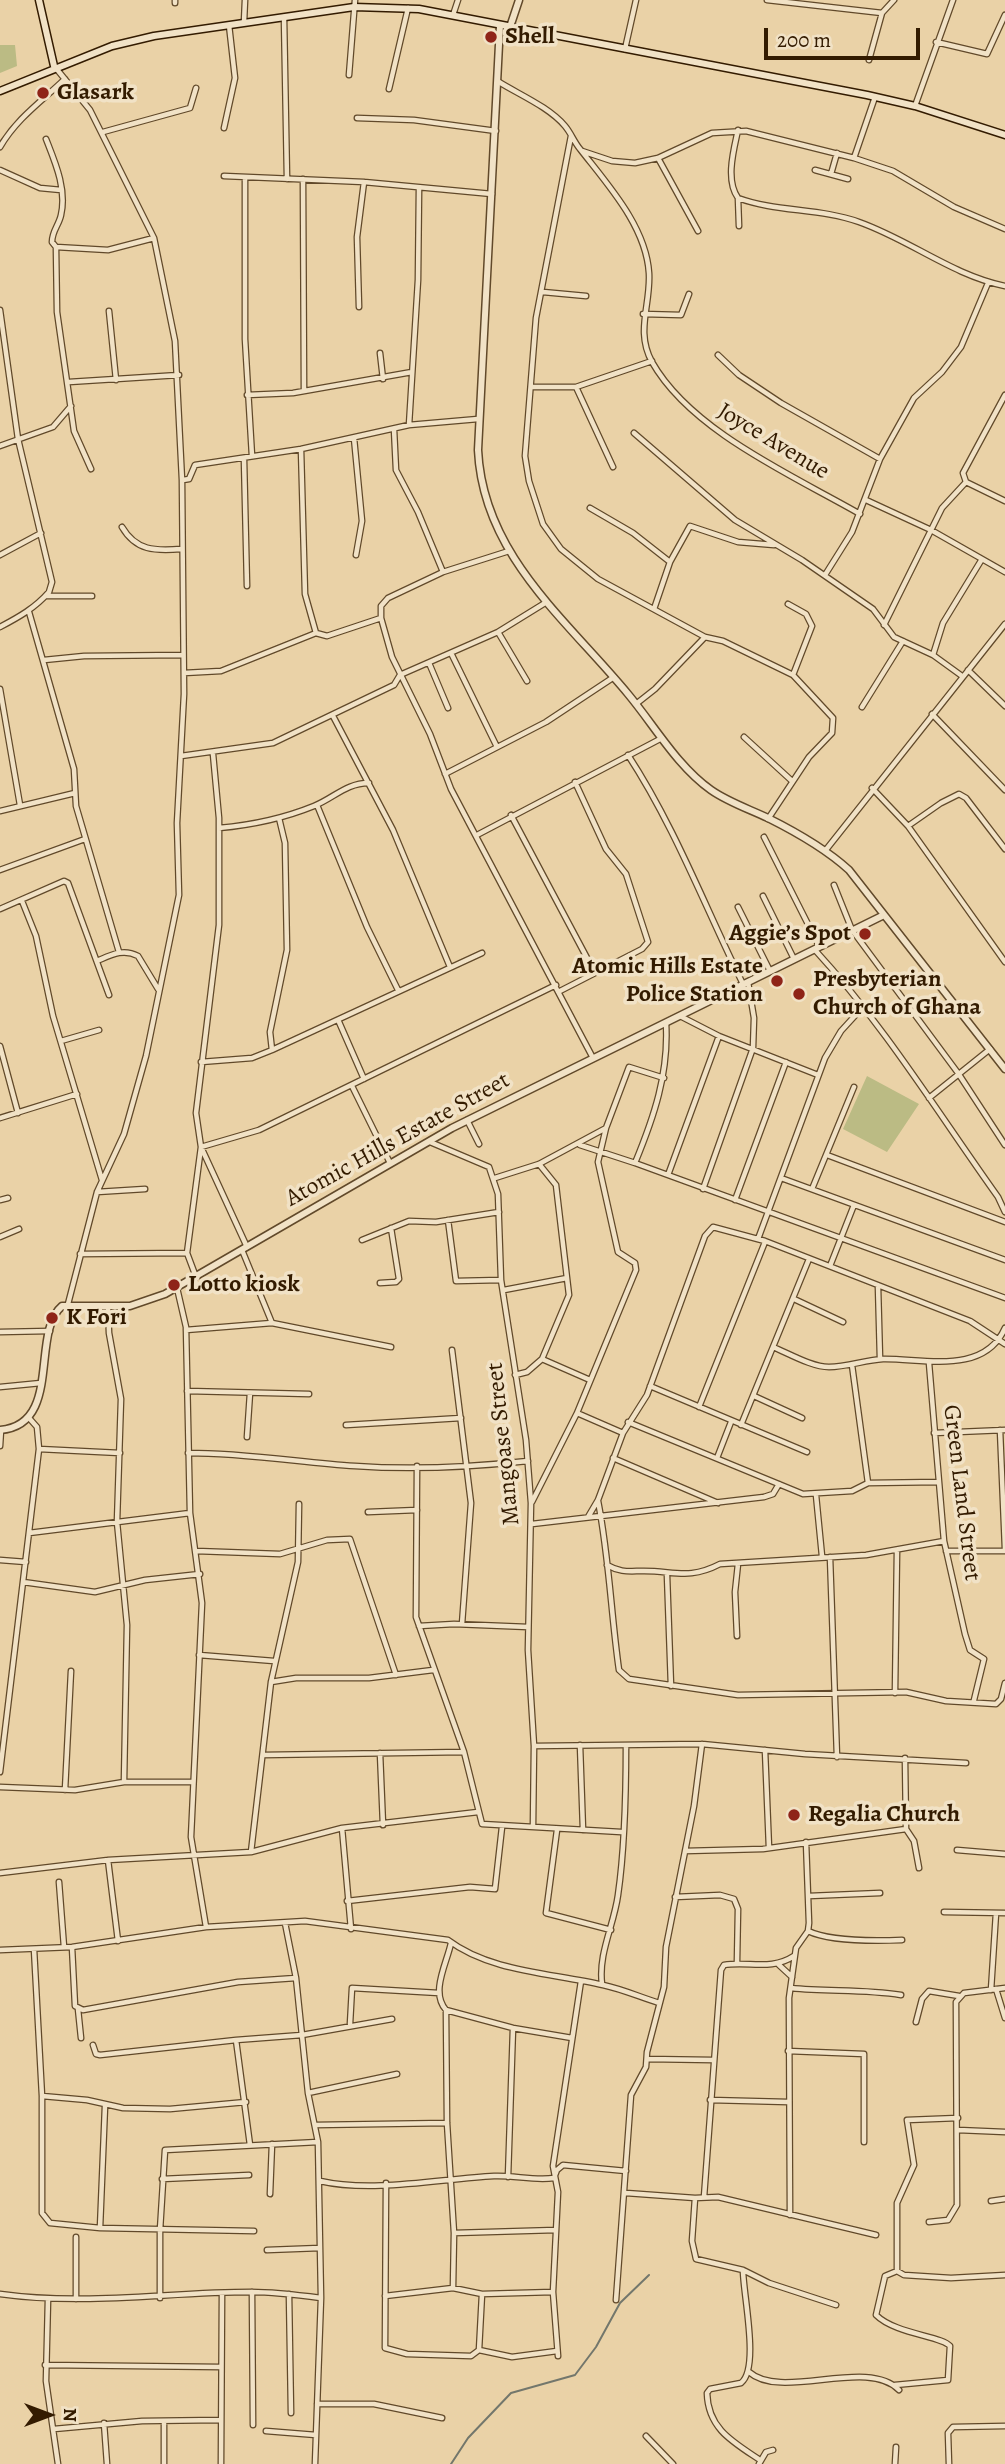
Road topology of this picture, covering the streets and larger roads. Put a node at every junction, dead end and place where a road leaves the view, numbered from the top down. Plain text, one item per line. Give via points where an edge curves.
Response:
1 (39, 0) edge
2 (245, 0) edge
3 (458, 0) edge
4 (519, 0) edge
5 (636, 0) edge
6 (767, 0) edge
7 (894, 0) edge
8 (953, 0) edge
9 (354, 3) edge
10 (408, 7) junction
11 (882, 13) junction
12 (453, 15) junction
13 (1005, 15) edge
14 (284, 16) junction
15 (244, 22) junction
16 (229, 25) junction
17 (500, 25) junction
18 (510, 27) junction
19 (936, 42) junction
20 (625, 49) junction
21 (869, 60) dead end
22 (54, 66) junction
23 (349, 75) dead end
24 (65, 79) junction
25 (499, 82) junction
26 (196, 88) dead end
27 (389, 89) dead end
28 (0, 91) edge
29 (875, 96) junction
30 (915, 106) junction
31 (357, 118) dead end
32 (224, 128) dead end
33 (738, 130) junction
34 (497, 131) junction
35 (103, 132) junction
36 (1005, 135) edge
37 (571, 136) junction
38 (46, 139) dead end
39 (0, 147) edge
40 (582, 151) junction
41 (837, 153) junction
42 (658, 158) junction
43 (854, 158) junction
44 (0, 170) edge
45 (815, 170) dead end
46 (831, 174) junction
47 (224, 176) dead end
48 (245, 177) junction
49 (287, 179) junction
50 (303, 179) junction
51 (848, 179) dead end
52 (364, 182) junction
53 (419, 188) junction
54 (61, 190) junction
55 (492, 194) junction
56 (738, 198) junction
57 (739, 226) dead end
58 (1005, 229) edge
59 (698, 231) dead end
60 (154, 238) junction
61 (56, 247) junction
62 (988, 283) junction
63 (1005, 286) edge
64 (543, 292) junction
65 (689, 294) dead end
66 (586, 296) dead end
67 (359, 307) dead end
68 (0, 310) edge
69 (109, 311) dead end
70 (643, 314) junction
71 (380, 353) dead end
72 (718, 355) dead end
73 (652, 361) junction
74 (412, 372) junction
75 (179, 375) junction
76 (383, 379) junction
77 (116, 380) junction
78 (69, 382) junction
79 (531, 387) junction
80 (576, 387) junction
81 (304, 391) junction
82 (247, 395) junction
83 (1005, 395) edge
84 (71, 406) junction
85 (478, 419) junction
86 (409, 425) junction
87 (394, 429) junction
88 (634, 433) dead end
89 (354, 438) junction
90 (18, 439) junction
91 (0, 446) edge
92 (301, 449) junction
93 (252, 456) junction
94 (244, 459) junction
95 (880, 459) junction
96 (613, 467) dead end
97 (91, 469) dead end
98 (183, 481) junction
99 (966, 482) junction
100 (866, 500) junction
101 (1005, 501) edge
102 (590, 508) dead end
103 (860, 514) junction
104 (122, 527) dead end
105 (931, 530) junction
106 (41, 533) junction
107 (775, 545) junction
108 (181, 549) junction
109 (509, 551) junction
110 (0, 555) edge
111 (356, 555) dead end
112 (982, 559) junction
113 (670, 562) junction
114 (443, 572) junction
115 (1005, 572) edge
116 (825, 575) junction
117 (247, 586) dead end
118 (47, 596) junction
119 (92, 596) dead end
120 (545, 603) junction
121 (788, 604) dead end
122 (654, 609) junction
123 (29, 612) junction
124 (381, 618) junction
125 (1005, 624) edge
126 (883, 626) junction
127 (0, 627) edge
128 (498, 632) junction
129 (316, 633) junction
130 (705, 637) junction
131 (903, 641) junction
132 (451, 653) junction
133 (183, 655) junction
134 (933, 655) junction
135 (44, 660) junction
136 (429, 663) junction
137 (968, 670) junction
138 (184, 673) junction
139 (400, 674) junction
140 (793, 675) junction
141 (962, 676) junction
142 (614, 677) junction
143 (527, 681) dead end
144 (0, 690) edge
145 (636, 704) junction
146 (1005, 706) edge
147 (862, 707) dead end
148 (448, 708) dead end
149 (932, 714) junction
150 (332, 716) junction
151 (744, 737) dead end
152 (663, 738) junction
153 (497, 747) junction
154 (213, 754) junction
155 (628, 755) junction
156 (181, 756) junction
157 (362, 770) junction
158 (445, 774) junction
159 (792, 781) junction
160 (576, 782) junction
161 (354, 783) junction
162 (369, 783) junction
163 (872, 788) junction
164 (1005, 790) edge
165 (75, 793) junction
166 (20, 804) junction
167 (317, 805) junction
168 (0, 811) edge
169 (511, 815) junction
170 (279, 818) junction
171 (768, 819) junction
172 (908, 826) junction
173 (219, 828) junction
174 (477, 835) junction
175 (764, 836) dead end
176 (85, 839) junction
177 (1005, 849) edge
178 (825, 851) junction
179 (0, 870) edge
180 (834, 885) dead end
181 (763, 896) dead end
182 (22, 901) junction
183 (738, 907) dead end
184 (0, 909) edge
185 (884, 915) junction
186 (852, 930) junction
187 (817, 948) junction
188 (119, 952) junction
189 (482, 953) dead end
190 (794, 959) junction
191 (97, 961) junction
192 (1005, 962) edge
193 (450, 967) junction
194 (770, 971) junction
195 (595, 973) junction
196 (746, 983) junction
197 (556, 985) junction
198 (159, 990) junction
199 (398, 990) junction
200 (560, 991) junction
201 (109, 995) dead end
202 (863, 1007) junction
203 (680, 1016) junction
204 (339, 1022) junction
205 (666, 1023) junction
206 (100, 1030) dead end
207 (719, 1036) junction
208 (61, 1041) junction
209 (0, 1046) edge
210 (753, 1048) junction
211 (990, 1049) junction
212 (272, 1051) junction
213 (1, 1058) edge
214 (593, 1058) junction
215 (201, 1062) junction
216 (786, 1062) junction
217 (1005, 1069) edge
218 (958, 1073) junction
219 (818, 1075) junction
220 (664, 1078) junction
221 (364, 1079) junction
222 (352, 1086) junction
223 (854, 1087) dead end
224 (76, 1094) junction
225 (929, 1098) junction
226 (18, 1112) junction
227 (0, 1118) edge
228 (467, 1121) junction
229 (606, 1128) junction
230 (429, 1141) junction
231 (479, 1144) dead end
232 (580, 1145) junction
233 (1005, 1145) edge
234 (201, 1147) junction
235 (599, 1151) junction
236 (827, 1155) junction
237 (390, 1163) junction
238 (635, 1163) junction
239 (539, 1164) junction
240 (668, 1175) junction
241 (495, 1178) junction
242 (781, 1178) junction
243 (102, 1181) junction
244 (145, 1189) dead end
245 (703, 1189) junction
246 (812, 1189) junction
247 (97, 1192) junction
248 (8, 1198) dead end
249 (0, 1200) edge
250 (735, 1200) junction
251 (854, 1205) junction
252 (769, 1211) junction
253 (499, 1212) junction
254 (1005, 1212) edge
255 (448, 1220) junction
256 (1005, 1222) edge
257 (391, 1227) junction
258 (19, 1229) dead end
259 (0, 1237) edge
260 (842, 1238) junction
261 (758, 1239) junction
262 (362, 1240) dead end
263 (765, 1241) junction
264 (245, 1249) junction
265 (187, 1253) junction
266 (80, 1254) junction
267 (809, 1259) junction
268 (1005, 1260) edge
269 (830, 1265) junction
270 (196, 1277) junction
271 (567, 1278) junction
272 (502, 1280) junction
273 (380, 1283) dead end
274 (878, 1286) junction
275 (177, 1288) junction
276 (503, 1290) junction
277 (794, 1298) junction
278 (1005, 1298) edge
279 (68, 1304) junction
280 (108, 1308) junction
281 (272, 1322) junction
282 (843, 1322) dead end
283 (1005, 1328) edge
284 (186, 1330) junction
285 (51, 1331) junction
286 (0, 1332) edge
287 (999, 1338) junction
288 (1005, 1344) edge
289 (774, 1347) junction
290 (391, 1348) dead end
291 (452, 1350) dead end
292 (542, 1359) junction
293 (880, 1359) junction
294 (929, 1363) junction
295 (852, 1365) junction
296 (515, 1375) junction
297 (590, 1380) junction
298 (41, 1383) junction
299 (0, 1387) edge
300 (650, 1387) junction
301 (187, 1391) junction
302 (250, 1393) junction
303 (309, 1394) dead end
304 (754, 1396) junction
305 (699, 1407) junction
306 (577, 1413) junction
307 (29, 1418) junction
308 (461, 1418) junction
309 (802, 1418) dead end
310 (628, 1422) junction
311 (731, 1422) junction
312 (346, 1425) dead end
313 (741, 1425) junction
314 (1, 1430) edge
315 (1002, 1430) edge
316 (623, 1433) junction
317 (934, 1433) junction
318 (247, 1437) dead end
319 (0, 1443) edge
320 (39, 1449) junction
321 (120, 1452) junction
322 (807, 1452) dead end
323 (188, 1453) junction
324 (612, 1458) junction
325 (717, 1458) junction
326 (528, 1461) junction
327 (468, 1465) junction
328 (417, 1466) junction
329 (939, 1482) junction
330 (869, 1483) junction
331 (779, 1484) junction
332 (816, 1495) junction
333 (598, 1500) junction
334 (531, 1503) junction
335 (299, 1504) dead end
336 (720, 1504) junction
337 (417, 1510) junction
338 (368, 1512) dead end
339 (190, 1513) junction
340 (603, 1515) junction
341 (588, 1517) junction
342 (117, 1522) junction
343 (532, 1524) junction
344 (29, 1533) junction
345 (944, 1541) junction
346 (897, 1550) junction
347 (1005, 1550) edge
348 (197, 1551) junction
349 (298, 1551) junction
350 (946, 1551) junction
351 (822, 1556) junction
352 (830, 1557) junction
353 (0, 1560) edge
354 (26, 1562) junction
355 (738, 1564) junction
356 (607, 1565) junction
357 (200, 1574) junction
358 (667, 1575) junction
359 (23, 1582) junction
360 (124, 1586) junction
361 (463, 1624) junction
362 (419, 1626) junction
363 (528, 1627) junction
364 (737, 1636) dead end
365 (199, 1655) junction
366 (274, 1661) junction
367 (433, 1670) junction
368 (71, 1671) dead end
369 (396, 1675) junction
370 (271, 1682) junction
371 (1005, 1683) edge
372 (671, 1686) junction
373 (895, 1693) junction
374 (833, 1695) junction
375 (974, 1700) junction
376 (702, 1744) junction
377 (580, 1745) junction
378 (626, 1745) junction
379 (534, 1746) junction
380 (765, 1751) junction
381 (464, 1752) junction
382 (380, 1754) junction
383 (263, 1755) junction
384 (837, 1757) junction
385 (905, 1758) junction
386 (966, 1763) dead end
387 (0, 1772) edge
388 (124, 1782) junction
389 (192, 1782) junction
390 (0, 1787) edge
391 (65, 1790) junction
392 (478, 1812) junction
393 (383, 1825) junction
394 (502, 1827) junction
395 (342, 1828) junction
396 (533, 1828) junction
397 (906, 1829) junction
398 (557, 1830) junction
399 (583, 1830) junction
400 (621, 1832) junction
401 (806, 1842) junction
402 (769, 1848) junction
403 (957, 1850) dead end
404 (685, 1851) junction
405 (251, 1852) junction
406 (1005, 1854) edge
407 (193, 1857) junction
408 (108, 1860) junction
409 (919, 1868) dead end
410 (0, 1873) edge
411 (59, 1882) dead end
412 (880, 1893) dead end
413 (809, 1896) junction
414 (675, 1897) junction
415 (347, 1901) junction
416 (944, 1913) dead end
417 (996, 1913) junction
418 (1005, 1913) edge
419 (285, 1923) junction
420 (206, 1927) junction
421 (351, 1929) junction
422 (611, 1930) junction
423 (808, 1931) junction
424 (118, 1941) junction
425 (902, 1941) dead end
426 (451, 1943) junction
427 (64, 1947) junction
428 (72, 1947) junction
429 (0, 1950) edge
430 (34, 1950) junction
431 (795, 1956) junction
432 (737, 1962) junction
433 (779, 1965) junction
434 (792, 1977) junction
435 (296, 1978) junction
436 (581, 1982) junction
437 (602, 1984) junction
438 (791, 1988) junction
439 (1005, 1988) edge
440 (994, 1989) junction
441 (439, 1993) junction
442 (901, 1995) dead end
443 (959, 1996) junction
444 (659, 2003) junction
445 (78, 2009) junction
446 (446, 2010) junction
447 (1005, 2018) edge
448 (392, 2019) dead end
449 (916, 2022) dead end
450 (349, 2025) junction
451 (513, 2028) junction
452 (302, 2035) junction
453 (81, 2038) dead end
454 (572, 2038) junction
455 (236, 2039) junction
456 (93, 2045) dead end
457 (788, 2051) junction
458 (647, 2059) junction
459 (713, 2060) junction
460 (397, 2074) dead end
461 (308, 2093) junction
462 (42, 2096) junction
463 (710, 2100) junction
464 (246, 2102) junction
465 (788, 2102) junction
466 (105, 2106) junction
467 (958, 2118) junction
468 (447, 2123) junction
469 (315, 2125) junction
470 (958, 2130) junction
471 (1005, 2132) edge
472 (317, 2142) junction
473 (864, 2142) dead end
474 (272, 2144) junction
475 (250, 2145) junction
476 (626, 2171) junction
477 (249, 2175) dead end
478 (508, 2176) junction
479 (554, 2178) junction
480 (162, 2179) junction
481 (450, 2179) junction
482 (320, 2181) junction
483 (386, 2183) junction
484 (626, 2193) junction
485 (270, 2194) dead end
486 (704, 2197) junction
487 (695, 2198) junction
488 (1005, 2199) edge
489 (991, 2201) dead end
490 (790, 2215) junction
491 (929, 2222) dead end
492 (100, 2228) junction
493 (160, 2230) junction
494 (556, 2230) junction
495 (254, 2231) dead end
496 (454, 2233) junction
497 (876, 2235) dead end
498 (76, 2237) dead end
499 (320, 2248) junction
500 (267, 2250) dead end
501 (743, 2270) junction
502 (897, 2271) junction
503 (1005, 2275) edge
504 (453, 2288) junction
505 (251, 2292) junction
506 (553, 2292) junction
507 (222, 2293) junction
508 (0, 2294) edge
509 (289, 2294) junction
510 (482, 2294) junction
511 (385, 2296) junction
512 (160, 2298) junction
513 (321, 2298) junction
514 (48, 2299) junction
515 (76, 2299) junction
516 (616, 2300) dead end
517 (836, 2305) dead end
518 (479, 2350) junction
519 (45, 2365) junction
520 (221, 2367) junction
521 (749, 2372) junction
522 (317, 2404) junction
523 (291, 2413) dead end
524 (442, 2418) dead end
525 (220, 2420) junction
526 (104, 2423) junction
527 (164, 2423) junction
528 (253, 2425) dead end
529 (1005, 2426) edge
530 (54, 2429) junction
531 (266, 2431) dead end
532 (316, 2435) junction
533 (646, 2435) dead end
534 (896, 2447) dead end
535 (773, 2450) dead end
536 (760, 2462) edge
537 (58, 2464) edge
538 (107, 2464) edge
539 (164, 2464) edge
540 (221, 2464) edge
541 (315, 2464) edge
542 (674, 2464) edge
543 (895, 2464) edge
544 (949, 2464) edge

1 - 22 street
2 - 15 street
3 - 12 street
4 - 18 street
5 - 20 street
6 - 11 street
7 - 11 street
8 - 19 street
9 - 10 street
9 - 14 street
9 - 23 street
10 - 12 street
10 - 27 street
11 - 21 street
12 - 17 street
13 - 19 street via 987,54
14 - 15 street
14 - 49 street
15 - 16 street
16 - 22 street via 133,40
16 - 32 street via 235,78
17 - 18 street
17 - 25 street
18 - 20 street
19 - 30 street
20 - 29 street
22 - 24 street
22 - 28 street
24 - 35 street via 83,98
24 - 39 street via 13,124
25 - 34 street
25 - 37 street, Joyce Avenue via 549,113
26 - 35 street via 190,108
29 - 30 street
29 - 43 street
30 - 36 street
31 - 34 street
33 - 41 street
33 - 42 street via 698,137
33 - 56 street via 732,163 733,190
34 - 55 street
35 - 60 street
37 - 40 street, Joyce Avenue
37 - 64 street
38 - 54 street
40 - 42 street via 624,163
40 - 70 street, Joyce Avenue via 613,191 643,248 649,275
41 - 43 street
41 - 46 street
42 - 59 street
43 - 58 street via 893,172 954,207
44 - 54 street via 40,188
45 - 46 street
46 - 51 street
47 - 48 street
48 - 49 street
48 - 82 street
49 - 50 street
50 - 52 street
50 - 81 street
52 - 53 street
52 - 67 street via 357,237
53 - 55 street
53 - 74 street
54 - 61 street via 61,213 52,236
55 - 85 street
56 - 57 street
56 - 62 street via 859,222
60 - 61 street via 108,250
60 - 75 street
61 - 78 street via 57,312
62 - 63 street
62 - 95 street via 961,348 914,398
64 - 66 street
64 - 79 street via 536,318
65 - 70 street via 681,315
68 - 90 street
69 - 77 street
70 - 73 street, Joyce Avenue via 644,342
71 - 76 street
72 - 95 street via 781,403
73 - 80 street
73 - 103 street, Joyce Avenue via 677,395 720,433
74 - 76 street
74 - 86 street
75 - 77 street
75 - 98 street
76 - 81 street
77 - 78 street
78 - 84 street
79 - 80 street
79 - 122 street via 526,468 548,534 598,579
80 - 96 street
81 - 82 street
82 - 93 street
83 - 99 street via 963,470
84 - 90 street via 53,427
84 - 97 street via 75,438
85 - 86 street
85 - 109 street via 482,482
86 - 87 street
87 - 89 street
87 - 114 street via 396,470
88 - 107 street via 720,509
89 - 92 street
89 - 111 street via 362,520
90 - 91 street
90 - 106 street
92 - 93 street
92 - 129 street via 305,594
93 - 94 street
94 - 98 street via 195,465 189,479
94 - 117 street
95 - 100 street
98 - 108 street
99 - 101 street
99 - 105 street via 946,502
100 - 103 street
100 - 105 street
102 - 113 street
103 - 116 street
104 - 108 street via 133,542 146,549
105 - 112 street
105 - 126 street
106 - 110 street
106 - 118 street via 52,582
107 - 113 street via 724,538 692,526
107 - 116 street
108 - 133 street
109 - 114 street
109 - 120 street
112 - 115 street
112 - 134 street via 943,623
113 - 122 street
114 - 124 street via 388,598 381,606
116 - 126 street via 873,609
118 - 119 street
118 - 123 street
120 - 128 street
120 - 142 street
121 - 140 street via 806,614 812,626
122 - 130 street
123 - 127 street
123 - 135 street
124 - 129 street via 327,636
124 - 139 street
125 - 137 street
126 - 131 street
128 - 132 street
128 - 143 street
129 - 138 street via 221,671
130 - 140 street
130 - 145 street
131 - 134 street
131 - 147 street
132 - 136 street
132 - 153 street
133 - 135 street
133 - 138 street
134 - 141 street
135 - 165 street via 74,769
136 - 139 street
136 - 148 street
137 - 141 street
137 - 146 street
138 - 156 street
139 - 150 street via 394,685
139 - 158 street
140 - 159 street via 835,723 832,733
141 - 149 street
142 - 145 street
142 - 153 street via 564,711
144 - 166 street
145 - 152 street
149 - 163 street
149 - 164 street
150 - 154 street via 273,744
150 - 157 street
151 - 159 street
152 - 155 street
152 - 171 street via 710,790
153 - 158 street
154 - 156 street
154 - 173 street
155 - 160 street
155 - 196 street via 690,866 712,921
156 - 198 street via 179,895
157 - 161 street
157 - 162 street
158 - 174 street
159 - 171 street
160 - 169 street
160 - 195 street via 606,849 626,874 648,937 642,949
161 - 162 street
161 - 167 street
162 - 193 street
163 - 172 street
163 - 178 street
165 - 166 street
165 - 176 street
166 - 168 street
167 - 170 street
167 - 199 street
169 - 174 street
169 - 195 street
170 - 173 street via 260,825
170 - 212 street via 285,843 287,950 270,1032
171 - 178 street
172 - 177 street via 959,794
172 - 192 street
173 - 215 street via 218,935
174 - 197 street
175 - 187 street
176 - 179 street
176 - 188 street
178 - 185 street via 849,870
180 - 186 street
181 - 190 street
182 - 184 street
182 - 191 street via 68,883
182 - 208 street via 41,954
183 - 194 street
185 - 186 street, Atomic Hills Estate Street
185 - 211 street
186 - 187 street, Atomic Hills Estate Street
186 - 218 street
187 - 190 street, Atomic Hills Estate Street
187 - 202 street
188 - 191 street
188 - 198 street via 138,956
189 - 193 street
190 - 194 street, Atomic Hills Estate Street
191 - 201 street
193 - 199 street
194 - 196 street, Atomic Hills Estate Street
195 - 200 street
196 - 203 street, Atomic Hills Estate Street
196 - 210 street via 754,1018
197 - 200 street
197 - 221 street
198 - 243 street via 124,1134
199 - 204 street
200 - 214 street
202 - 219 street via 832,1042
202 - 225 street
203 - 205 street, Atomic Hills Estate Street
203 - 207 street
204 - 212 street
204 - 221 street
205 - 214 street, Atomic Hills Estate Street
205 - 220 street
206 - 208 street
207 - 210 street
207 - 240 street
208 - 224 street
209 - 213 street
210 - 216 street
210 - 245 street
211 - 217 street
211 - 218 street
212 - 215 street via 252,1058
213 - 226 street
214 - 228 street, Atomic Hills Estate Street
215 - 234 street via 196,1113
216 - 219 street
216 - 250 street
218 - 225 street
218 - 233 street
219 - 242 street
220 - 229 street via 629,1067
220 - 238 street
221 - 222 street
222 - 234 street via 259,1130
222 - 237 street
223 - 236 street
224 - 226 street
224 - 243 street
225 - 254 street
226 - 227 street
228 - 230 street, Atomic Hills Estate Street
228 - 231 street
229 - 232 street
229 - 235 street
230 - 237 street, Atomic Hills Estate Street
230 - 241 street via 483,1163
232 - 235 street
232 - 239 street
234 - 264 street
234 - 265 street
235 - 238 street
235 - 297 street via 603,1192 618,1252 637,1266
236 - 246 street
236 - 256 street
237 - 264 street, Atomic Hills Estate Street
238 - 240 street
239 - 241 street
239 - 271 street via 556,1185
240 - 245 street
241 - 253 street, Mangoase Street
242 - 246 street
242 - 252 street
243 - 247 street
244 - 247 street
245 - 250 street
246 - 251 street
247 - 266 street
248 - 249 street
250 - 252 street
251 - 260 street
251 - 268 street
252 - 260 street
252 - 261 street
253 - 255 street
253 - 272 street, Mangoase Street
255 - 257 street via 409,1221
255 - 272 street via 456,1281
257 - 262 street
257 - 273 street via 398,1279
258 - 259 street
260 - 269 street
260 - 278 street
261 - 263 street
261 - 300 street via 717,1226 708,1230
263 - 267 street
263 - 305 street
264 - 270 street, Atomic Hills Estate Street
264 - 281 street
265 - 266 street
265 - 270 street
266 - 279 street
267 - 269 street
267 - 277 street
269 - 274 street
270 - 275 street, Atomic Hills Estate Street
271 - 276 street
271 - 292 street via 569,1295
272 - 276 street, Mangoase Street
274 - 287 street via 970,1321
274 - 293 street
275 - 280 street, Atomic Hills Estate Street via 143,1303
275 - 284 street
276 - 296 street, Mangoase Street
277 - 282 street
277 - 289 street
279 - 280 street, Atomic Hills Estate Street
279 - 285 street via 57,1310
280 - 321 street via 121,1399
281 - 284 street
281 - 290 street
283 - 287 street
284 - 301 street
285 - 286 street
285 - 298 street
287 - 288 street
287 - 294 street via 970,1358
289 - 295 street via 821,1366
289 - 304 street
291 - 308 street
292 - 296 street via 531,1370
292 - 297 street
293 - 294 street
293 - 295 street
294 - 317 street, Green Land Street
295 - 330 street
296 - 326 street, Mangoase Street
297 - 306 street
298 - 299 street
298 - 307 street
300 - 305 street
300 - 310 street
301 - 302 street
301 - 323 street
302 - 303 street
302 - 318 street
304 - 309 street
304 - 313 street
305 - 311 street
306 - 316 street
306 - 334 street
307 - 314 street
307 - 320 street via 37,1427
308 - 312 street
308 - 327 street
310 - 316 street
310 - 325 street
311 - 313 street
311 - 325 street
313 - 322 street
314 - 319 street
315 - 317 street
315 - 347 street
316 - 324 street
317 - 329 street, Green Land Street
320 - 321 street
320 - 344 street
321 - 342 street
323 - 328 street
323 - 339 street
324 - 333 street
324 - 336 street
325 - 331 street
326 - 327 street
326 - 334 street, Mangoase Street
327 - 328 street
327 - 361 street via 470,1535
328 - 337 street
329 - 330 street
329 - 345 street, Green Land Street
330 - 332 street
331 - 332 street
331 - 336 street via 773,1494
332 - 351 street
333 - 340 street
333 - 341 street
334 - 343 street, Mangoase Street
335 - 349 street
336 - 340 street
337 - 338 street
337 - 362 street
339 - 342 street
339 - 348 street
340 - 341 street
340 - 356 street
341 - 343 street
342 - 344 street
342 - 360 street
343 - 363 street, Mangoase Street
344 - 354 street
345 - 346 street
345 - 350 street, Green Land Street
346 - 352 street
346 - 373 street
347 - 350 street
348 - 349 street
348 - 357 street
349 - 366 street
349 - 369 street via 327,1540 350,1539
350 - 375 street, Green Land Street via 969,1647 984,1659
351 - 352 street
351 - 355 street
352 - 374 street
353 - 354 street
354 - 359 street
355 - 358 street
355 - 364 street
356 - 358 street via 624,1572
356 - 372 street via 619,1670 629,1679
357 - 360 street
357 - 365 street
358 - 372 street
359 - 360 street via 95,1592
359 - 387 street
360 - 388 street
361 - 362 street
361 - 363 street
362 - 367 street
363 - 379 street, Mangoase Street
365 - 366 street
365 - 389 street
366 - 370 street
367 - 369 street
367 - 381 street
368 - 391 street
369 - 370 street
370 - 383 street
371 - 375 street via 1000,1702
372 - 374 street via 738,1695
373 - 374 street
373 - 375 street via 965,1703
374 - 384 street
376 - 378 street
376 - 380 street
376 - 404 street
377 - 378 street
377 - 379 street
377 - 399 street
378 - 400 street via 626,1808
379 - 396 street, Mangoase Street
380 - 384 street
380 - 402 street
381 - 382 street
381 - 392 street
382 - 383 street
382 - 393 street
383 - 405 street
384 - 385 street
385 - 386 street
385 - 397 street
388 - 389 street
388 - 391 street
389 - 407 street
390 - 391 street
392 - 393 street
392 - 394 street via 483,1826
393 - 395 street
394 - 396 street
394 - 415 street via 495,1889 470,1887
395 - 405 street
395 - 415 street
396 - 398 street
397 - 401 street
397 - 409 street via 914,1841
398 - 399 street
398 - 422 street via 546,1913
399 - 400 street
400 - 422 street via 620,1885
401 - 402 street
401 - 413 street
402 - 404 street
403 - 406 street
404 - 414 street
405 - 407 street
407 - 408 street
407 - 420 street
408 - 410 street
408 - 424 street
411 - 427 street
412 - 413 street
413 - 423 street
414 - 432 street via 720,1895 734,1899 738,1909
414 - 444 street
415 - 421 street
416 - 417 street
417 - 418 street
417 - 440 street
419 - 420 street
419 - 421 street via 316,1922
419 - 435 street
420 - 424 street
421 - 426 street
422 - 437 street via 601,1960
423 - 425 street via 856,1941
423 - 431 street
424 - 428 street
426 - 436 street via 482,1959
426 - 441 street
427 - 428 street
427 - 430 street
428 - 445 street
429 - 430 street
430 - 462 street
431 - 433 street
431 - 434 street
432 - 433 street
432 - 459 street via 721,1969
433 - 434 street
434 - 438 street
435 - 445 street via 239,1982
435 - 452 street
436 - 437 street
436 - 454 street
437 - 444 street
438 - 442 street via 863,1989
438 - 457 street
439 - 440 street
440 - 443 street
440 - 447 street
441 - 446 street
441 - 450 street via 352,1988
443 - 449 street via 929,1991
443 - 467 street
444 - 458 street
445 - 453 street
446 - 451 street
446 - 468 street
448 - 450 street
450 - 452 street
451 - 454 street
451 - 478 street
452 - 455 street
452 - 461 street
454 - 479 street
455 - 456 street via 100,2055
455 - 464 street
457 - 465 street
457 - 473 street via 864,2054
458 - 459 street
458 - 476 street via 631,2095
459 - 463 street
460 - 461 street
461 - 469 street
462 - 466 street via 87,2099
462 - 492 street via 41,2213 50,2222
463 - 465 street
463 - 486 street
464 - 466 street via 170,2109
464 - 475 street
465 - 490 street
466 - 492 street
467 - 470 street
467 - 502 street via 907,2120 914,2165 897,2203
468 - 469 street
468 - 481 street
469 - 472 street
470 - 471 street
470 - 491 street via 957,2204 948,2220
472 - 474 street
472 - 482 street
474 - 475 street
474 - 485 street
475 - 480 street via 168,2148 162,2158
476 - 479 street via 563,2165
476 - 484 street
477 - 480 street
478 - 479 street
478 - 481 street
479 - 494 street via 558,2185
480 - 493 street
481 - 483 street
481 - 496 street
482 - 483 street
482 - 499 street
483 - 511 street
484 - 487 street
484 - 516 street via 617,2246
486 - 487 street
486 - 490 street
487 - 501 street via 692,2241 696,2259
488 - 489 street
490 - 497 street
492 - 493 street
493 - 495 street
493 - 512 street
494 - 496 street
494 - 506 street
496 - 504 street
498 - 515 street
499 - 500 street
499 - 513 street
501 - 517 street
501 - 521 street
502 - 503 street via 951,2278
502 - 521 street via 881,2281 876,2315 905,2332 947,2342 950,2378 897,2388 864,2376 761,2380
504 - 510 street
504 - 511 street
505 - 507 street
505 - 509 street
505 - 528 street
506 - 510 street
506 - 518 street via 558,2353 512,2357
507 - 512 street
507 - 520 street
508 - 514 street
509 - 513 street
509 - 523 street
510 - 518 street
511 - 518 street via 384,2341 389,2350 471,2356
512 - 515 street
513 - 522 street
514 - 515 street
514 - 519 street
519 - 520 street
519 - 530 street
520 - 525 street
521 - 536 street via 741,2383 710,2389 708,2409 722,2434
522 - 524 street via 373,2404
522 - 532 street
525 - 527 street
525 - 540 street
526 - 527 street
526 - 530 street
526 - 538 street
527 - 539 street
529 - 544 street via 953,2427 948,2433
530 - 537 street
531 - 532 street
532 - 541 street
533 - 542 street
534 - 543 street
535 - 536 street

